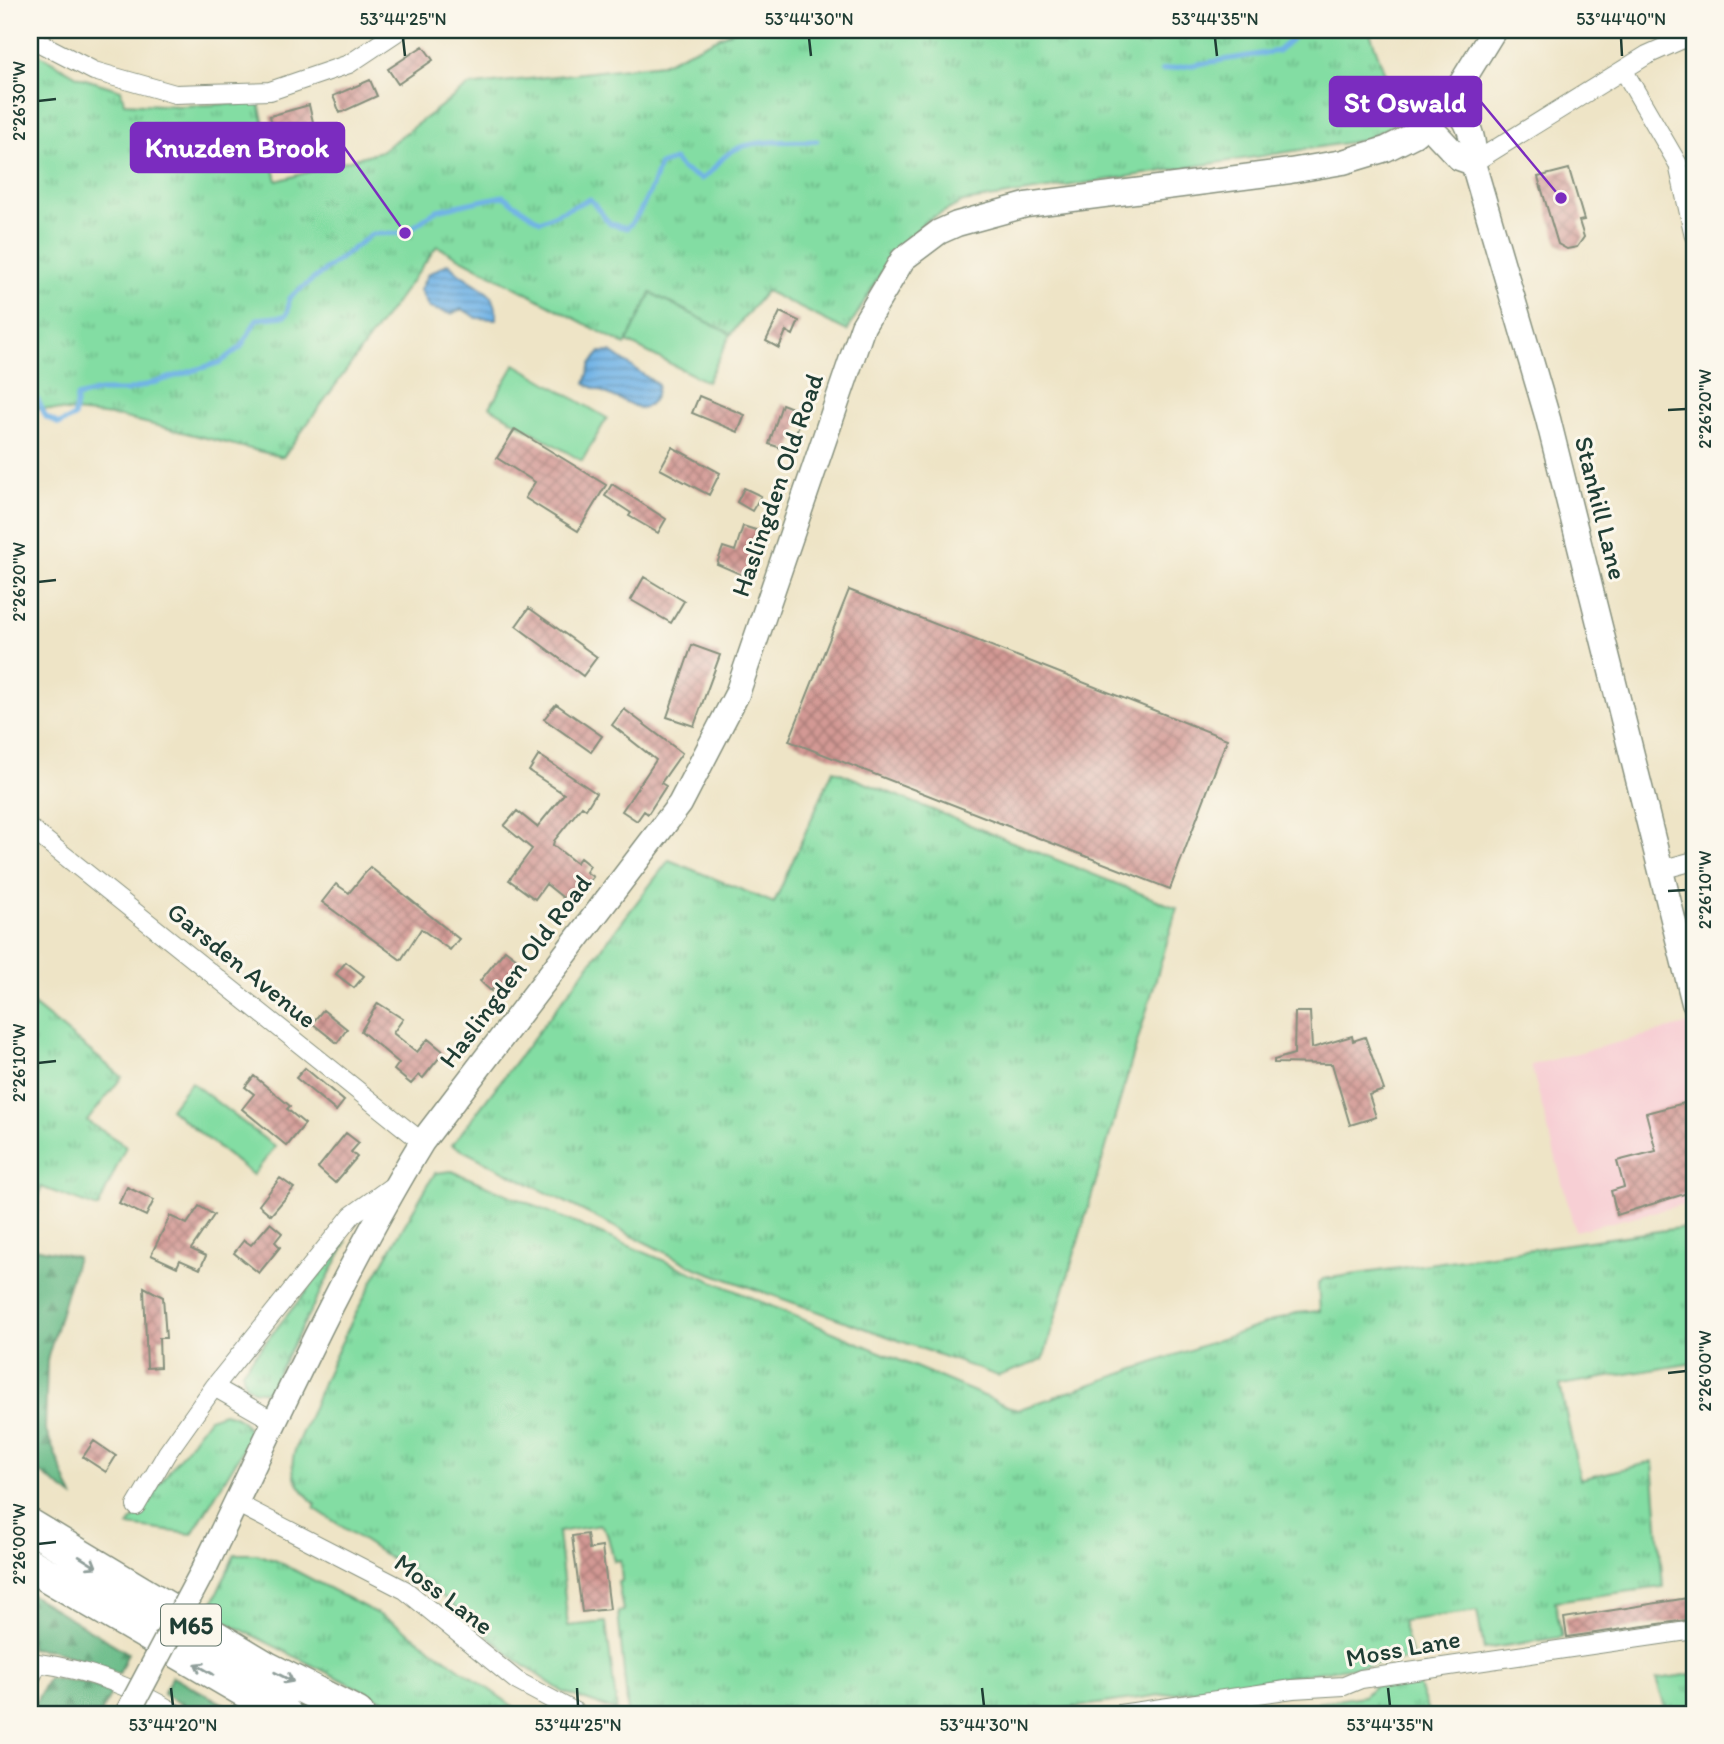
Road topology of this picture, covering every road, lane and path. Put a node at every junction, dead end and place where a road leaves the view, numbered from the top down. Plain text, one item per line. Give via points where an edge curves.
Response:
1 (400, 30) edge
2 (1494, 30) edge
3 (1694, 34) edge
4 (30, 38) edge
5 (1624, 71) junction
6 (1452, 98) junction
7 (1428, 125) junction
8 (1473, 163) junction
9 (1694, 236) edge
10 (30, 828) edge
11 (1694, 861) edge
12 (1660, 870) junction
13 (1694, 1003) edge
14 (422, 1142) junction
15 (398, 1182) junction
16 (214, 1387) junction
17 (274, 1422) junction
18 (236, 1503) junction
19 (136, 1506) dead end
20 (30, 1526) edge
21 (30, 1565) edge
22 (1694, 1630) edge
23 (34, 1671) edge
24 (127, 1714) edge
25 (177, 1714) edge
26 (285, 1714) edge
27 (357, 1714) edge
28 (579, 1714) edge
29 (1120, 1714) edge

1 - 4 street via 348,64 270,91 175,94 94,71
2 - 6 main road, Haslingden Old Road
3 - 5 street
5 - 8 street
5 - 9 street via 1678,164
6 - 7 main road, Haslingden Old Road
6 - 8 main road, Stanhill Lane via 1472,134 1476,147
7 - 8 main road via 1459,158
7 - 14 main road, Haslingden Old Road via 1400,143 1343,162 1026,205 939,232 903,259 863,326 737,694 680,804
8 - 12 main road, Stanhill Lane via 1548,419
10 - 14 street, Garsden Avenue
11 - 12 street
12 - 13 main road, Stanhill Lane
14 - 15 main road, Haslingden Old Road
15 - 16 street, Haslingden Old Road via 352,1215
15 - 17 main road, Haslingden Old Road
16 - 17 street
16 - 19 street, Haslingden Old Road
17 - 18 main road, Haslingden Old Road
18 - 24 main road, Haslingden Old Road, bridge
18 - 28 street, Moss Lane via 405,1590 517,1681
20 -> 27 highway, M65 via 254,1661
26 -> 21 highway, M65
22 - 29 street, Moss Lane via 1361,1679 1344,1686
23 - 25 street via 104,1677

